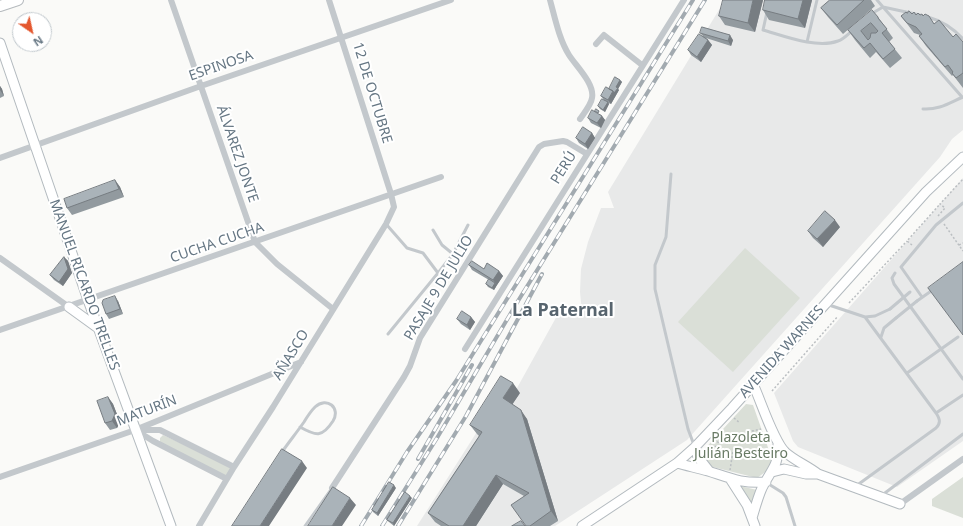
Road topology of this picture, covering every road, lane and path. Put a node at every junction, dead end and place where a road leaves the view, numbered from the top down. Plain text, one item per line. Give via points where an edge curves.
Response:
1 (18, 0) edge
2 (171, 0) edge
3 (329, 0) edge
4 (451, 0) edge
5 (550, 0) edge
6 (684, 0) edge
7 (817, 0) edge
8 (877, 0) edge
9 (0, 6) edge
10 (883, 7) junction
11 (768, 8) edge
12 (869, 16) edge
13 (859, 25) edge
14 (342, 38) junction
15 (963, 39) edge
16 (807, 42) junction
17 (0, 43) edge
18 (596, 44) dead end
19 (642, 64) junction
20 (200, 86) junction
21 (962, 97) edge
22 (923, 109) dead end
23 (580, 120) dead end
24 (34, 145) junction
25 (587, 154) junction
26 (963, 157) edge
27 (0, 158) edge
28 (671, 174) dead end
29 (441, 177) dead end
30 (963, 179) edge
31 (391, 194) junction
32 (963, 203) edge
33 (940, 204) junction
34 (941, 221) junction
35 (386, 224) junction
36 (468, 225) dead end
37 (433, 230) dead end
38 (907, 241) junction
39 (255, 242) junction
40 (963, 243) edge
41 (911, 245) dead end
42 (959, 246) junction
43 (963, 251) edge
44 (453, 254) junction
45 (0, 258) edge
46 (438, 273) junction
47 (895, 273) dead end
48 (915, 288) junction
49 (935, 288) edge
50 (922, 297) junction
51 (88, 300) junction
52 (849, 303) dead end
53 (825, 304) junction
54 (69, 307) junction
55 (333, 308) junction
56 (838, 316) dead end
57 (865, 317) junction
58 (98, 328) junction
59 (0, 330) edge
60 (388, 334) dead end
61 (881, 337) junction
62 (958, 337) edge
63 (465, 349) dead end
64 (941, 349) junction
65 (301, 362) junction
66 (907, 373) junction
67 (963, 379) edge
68 (753, 384) junction
69 (772, 391) dead end
70 (963, 395) edge
71 (936, 414) junction
72 (734, 417) dead end
73 (740, 423) dead end
74 (300, 427) junction
75 (761, 429) dead end
76 (135, 430) junction
77 (748, 432) dead end
78 (963, 434) edge
79 (714, 438) dead end
80 (719, 443) dead end
81 (778, 444) junction
82 (695, 447) junction
83 (733, 451) dead end
84 (278, 458) edge
85 (963, 459) edge
86 (677, 463) junction
87 (234, 468) junction
88 (708, 471) junction
89 (772, 472) junction
90 (818, 474) junction
91 (0, 477) edge
92 (227, 479) junction
93 (731, 480) junction
94 (766, 482) junction
95 (854, 487) junction
96 (332, 488) joint
97 (880, 497) junction
98 (900, 504) joint
99 (752, 523) edge
100 (171, 526) edge
101 (199, 526) edge
102 (305, 526) edge
103 (582, 526) edge
104 (795, 526) edge

1 - 9 main road
2 - 20 street, ÁLVAREZ JONTE
3 - 14 street, 12 DE OCTUBRE
4 - 14 street, ESPINOSA
5 - 23 street via 564,45 592,90 592,98
6 - 19 street, PERÚ
7 - 16 lane
8 - 10 lane
10 - 12 lane
10 - 15 lane via 935,19 957,32
10 - 21 lane
11 - 16 lane via 763,30
13 - 16 lane via 836,42
14 - 20 street, ESPINOSA
14 - 31 street, 12 DE OCTUBRE
17 - 24 main road, MANUEL RICARDO TRELLES
18 - 19 street via 604,35
19 - 25 street, PERÚ
20 - 24 street, ESPINOSA
20 - 39 street, ÁLVAREZ JONTE
21 - 22 lane via 942,107
24 - 27 street, ESPINOSA
24 - 51 main road, MANUEL RICARDO TRELLES
25 - 63 street, PERÚ
25 - 96 street, PASAJE 9 DE JULIO via 562,141 539,147 420,338 404,377
26 - 53 main road, AVENIDA WARNES via 926,192
28 - 82 lane via 666,237 655,265 655,289 688,430
29 - 31 street, CUCHA CUCHA
30 - 33 path
31 - 35 street, AÑASCO via 394,207
31 - 39 street, CUCHA CUCHA
32 - 34 lane
33 - 34 path via 945,208 938,216
33 - 38 path
34 - 42 path
34 - 48 lane via 900,267
35 - 46 lane via 407,248 422,254
35 - 55 street, AÑASCO
36 - 44 lane
37 - 44 lane via 442,245
38 - 41 path
38 - 52 path
39 - 51 street, CUCHA CUCHA
39 - 55 street, ÁLVAREZ JONTE via 277,264
40 - 42 path
42 - 43 path
44 - 46 lane
45 - 54 street
46 - 60 lane
47 - 64 lane via 892,278 894,284
48 - 50 lane
48 - 57 lane, bridge via 890,309 875,316
49 - 50 lane
50 - 61 lane, bridge via 884,328
51 - 54 street, CUCHA CUCHA
51 - 58 main road, MANUEL RICARDO TRELLES
53 - 57 lane
53 - 68 main road, AVENIDA WARNES
54 - 58 main road
54 - 59 street, CUCHA CUCHA
55 - 65 street, AÑASCO
56 - 69 path
57 - 61 lane
58 - 76 main road, MANUEL RICARDO TRELLES
61 - 66 lane
62 - 64 lane
64 - 66 lane
64 - 67 lane
65 - 76 street, MATURÍN
65 - 87 street, AÑASCO
66 - 71 lane
68 - 81 main road
68 - 82 main road, AVENIDA WARNES
70 - 71 lane
71 - 95 lane via 940,422 936,428
72 - 73 path
74 - 74 lane via 314,407 320,403 326,402 335,410 336,416 320,434 313,434
74 - 84 lane
75 - 77 path
76 - 87 street via 160,430
76 - 91 street, MATURÍN
76 - 92 street
76 - 100 main road, MANUEL RICARDO TRELLES
78 - 97 lane
79 - 80 path
81 - 89 main road via 778,458
81 - 90 main road via 790,456
82 - 86 main road, AVENIDA WARNES
82 - 88 main road via 698,457
83 - 93 path
85 - 98 street
86 - 88 main road
86 - 103 main road, AVENIDA WARNES
87 - 92 street, AÑASCO
88 - 93 main road
89 - 90 main road via 784,469
89 - 94 main road
90 - 95 main road
92 - 101 street, AÑASCO
93 - 94 main road
93 - 99 main road via 741,495
94 - 99 main road via 757,502
94 - 104 lane via 786,497
95 - 97 main road
96 - 102 lane, PASAJE 9 DE JULIO
97 - 98 main road

